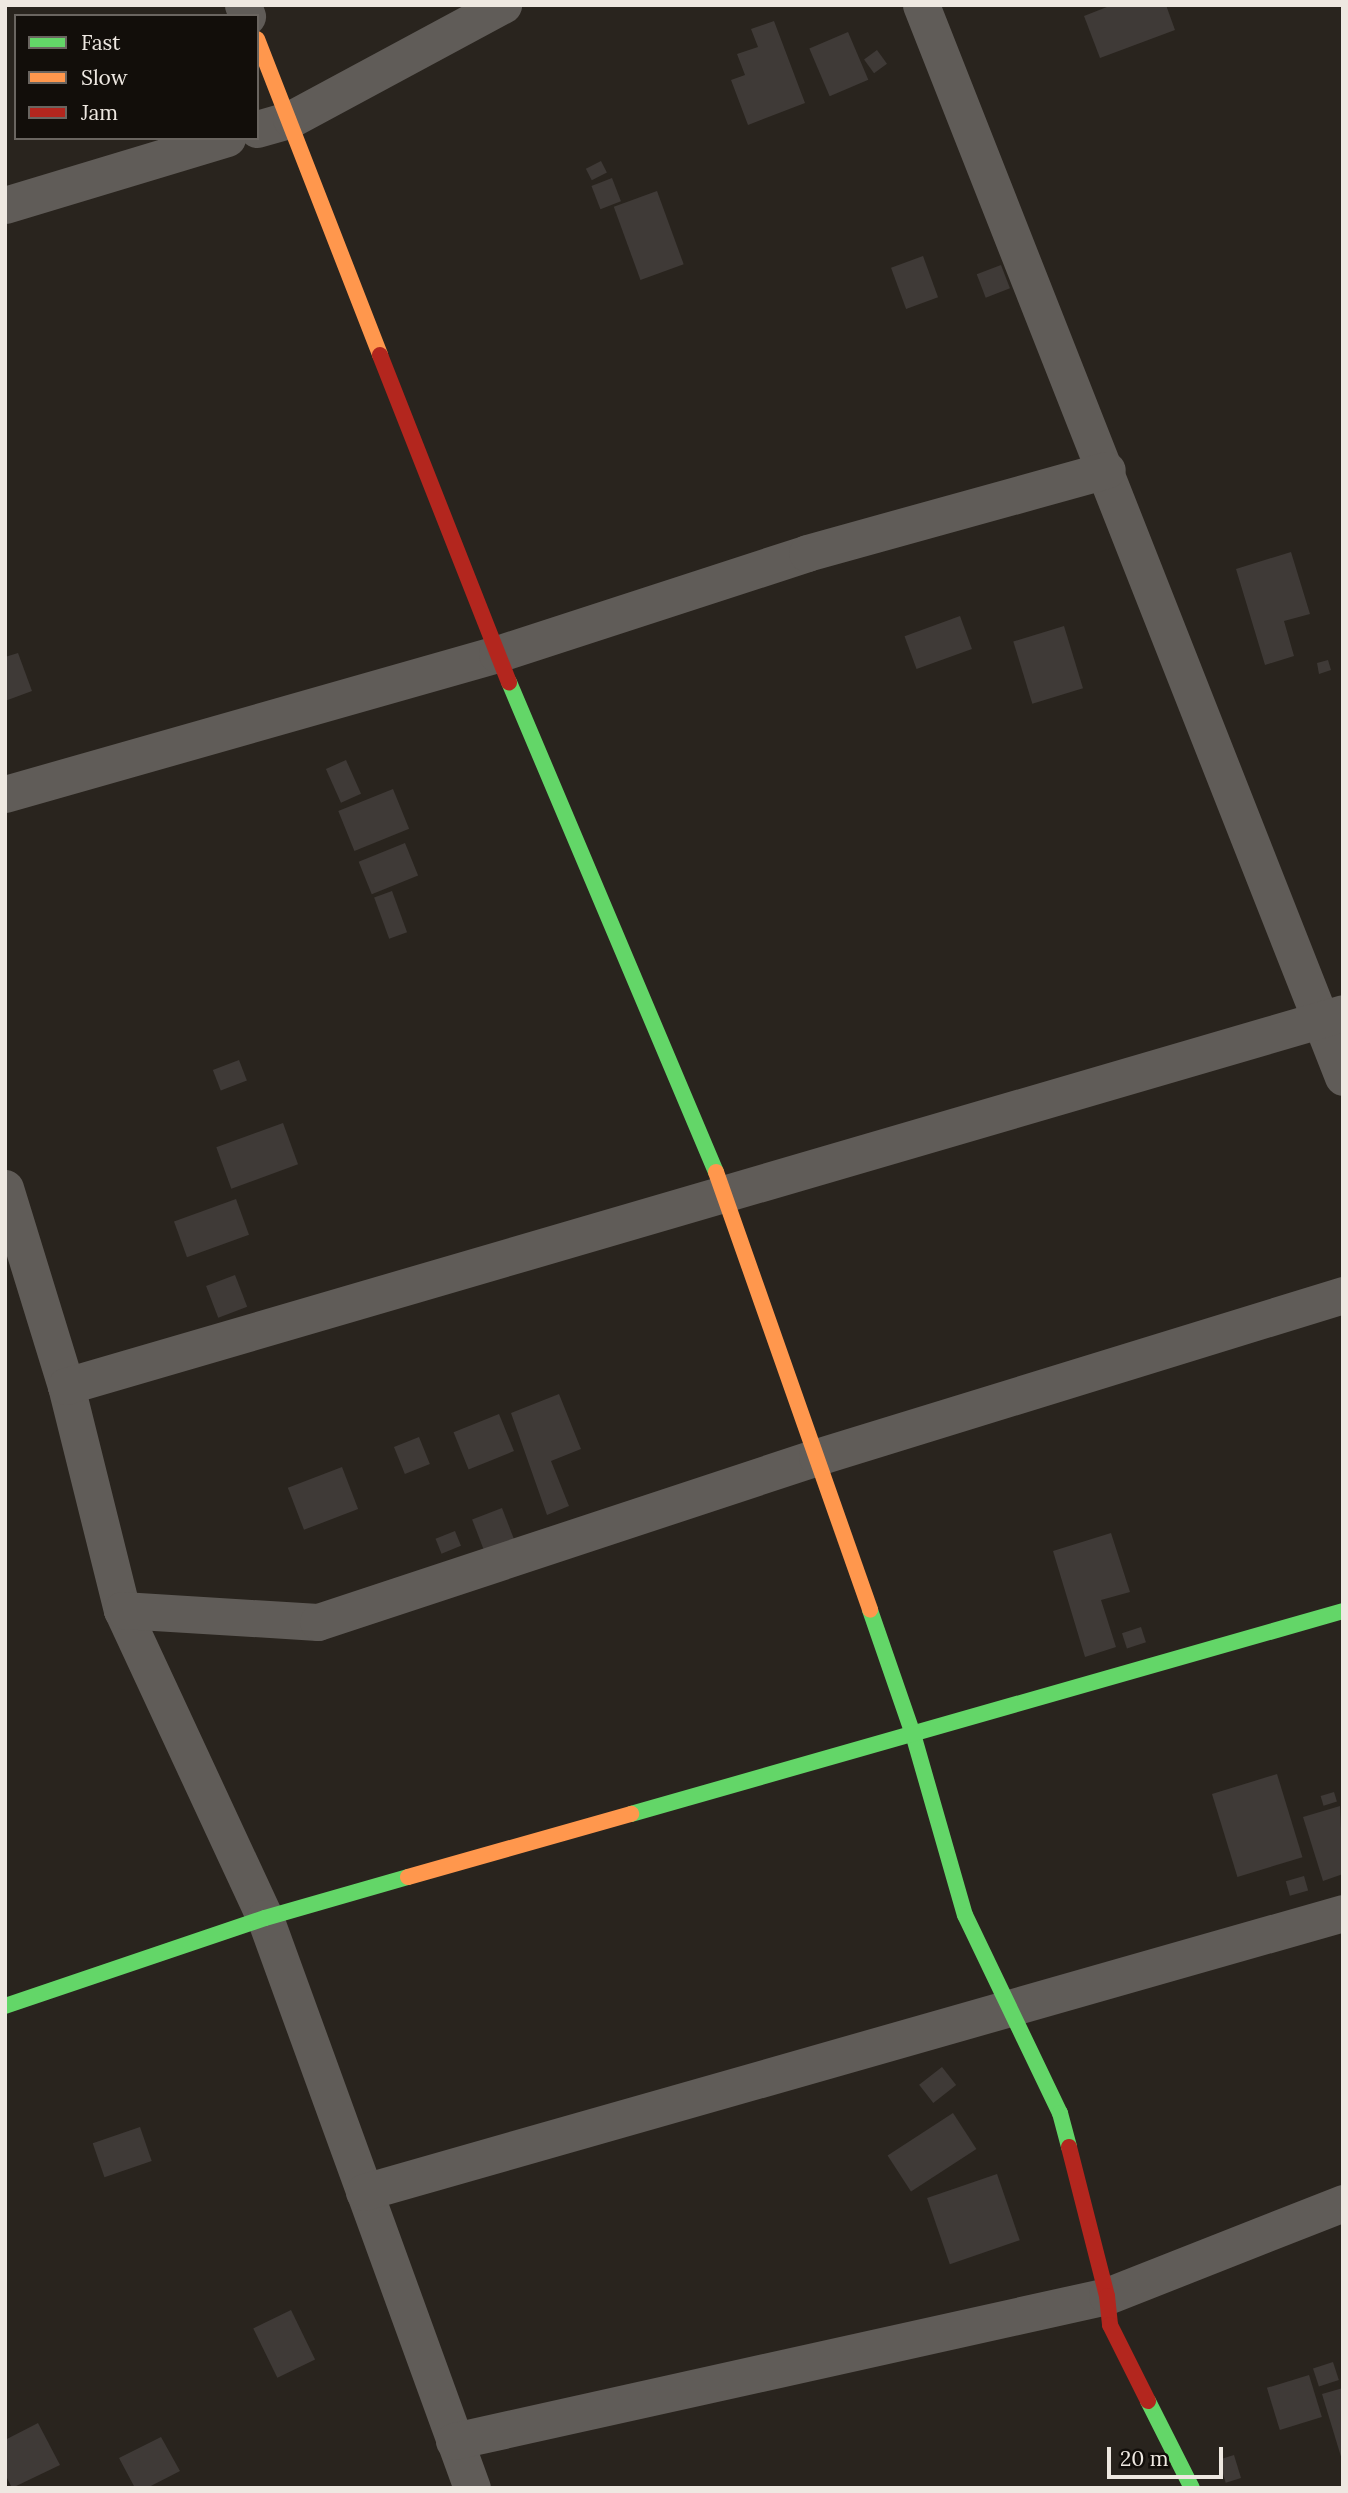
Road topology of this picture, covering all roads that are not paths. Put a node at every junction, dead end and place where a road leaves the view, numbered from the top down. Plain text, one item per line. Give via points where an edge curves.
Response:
1 (503, 5) edge
2 (921, 5) edge
3 (259, 49) edge
4 (274, 124) edge
5 (220, 140) edge
6 (5, 205) edge
7 (1107, 470) junction
8 (497, 654) junction
9 (5, 794) edge
10 (1333, 1016) edge
11 (1343, 1077) edge
12 (5, 1188) edge
13 (724, 1190) junction
14 (1343, 1295) edge
15 (66, 1386) junction
16 (817, 1457) junction
17 (122, 1610) junction
18 (1343, 1611) edge
19 (913, 1734) junction
20 (1343, 1913) edge
21 (265, 1918) junction
22 (1009, 2005) junction
23 (5, 2006) edge
24 (364, 2192) junction
25 (1343, 2203) edge
26 (1107, 2296) junction
27 (453, 2441) junction
28 (472, 2488) edge
29 (1192, 2488) edge

1 - 4 street
2 - 7 street
3 - 4 street
4 - 8 street
5 - 6 street
7 - 8 street via 807,553
7 - 10 street
8 - 9 street
8 - 13 street
10 - 11 street
10 - 13 street
12 - 15 street
13 - 15 street
13 - 16 street
14 - 16 street
15 - 17 street
16 - 17 street via 318,1622
16 - 19 street
17 - 21 street
18 - 19 street
19 - 21 street
19 - 22 street via 965,1915
20 - 22 street
21 - 23 street
21 - 24 street
22 - 24 street
22 - 26 street via 1060,2113
24 - 27 street
25 - 26 street
26 - 27 street
26 - 29 street via 1118,2347 1130,2361
27 - 28 street

